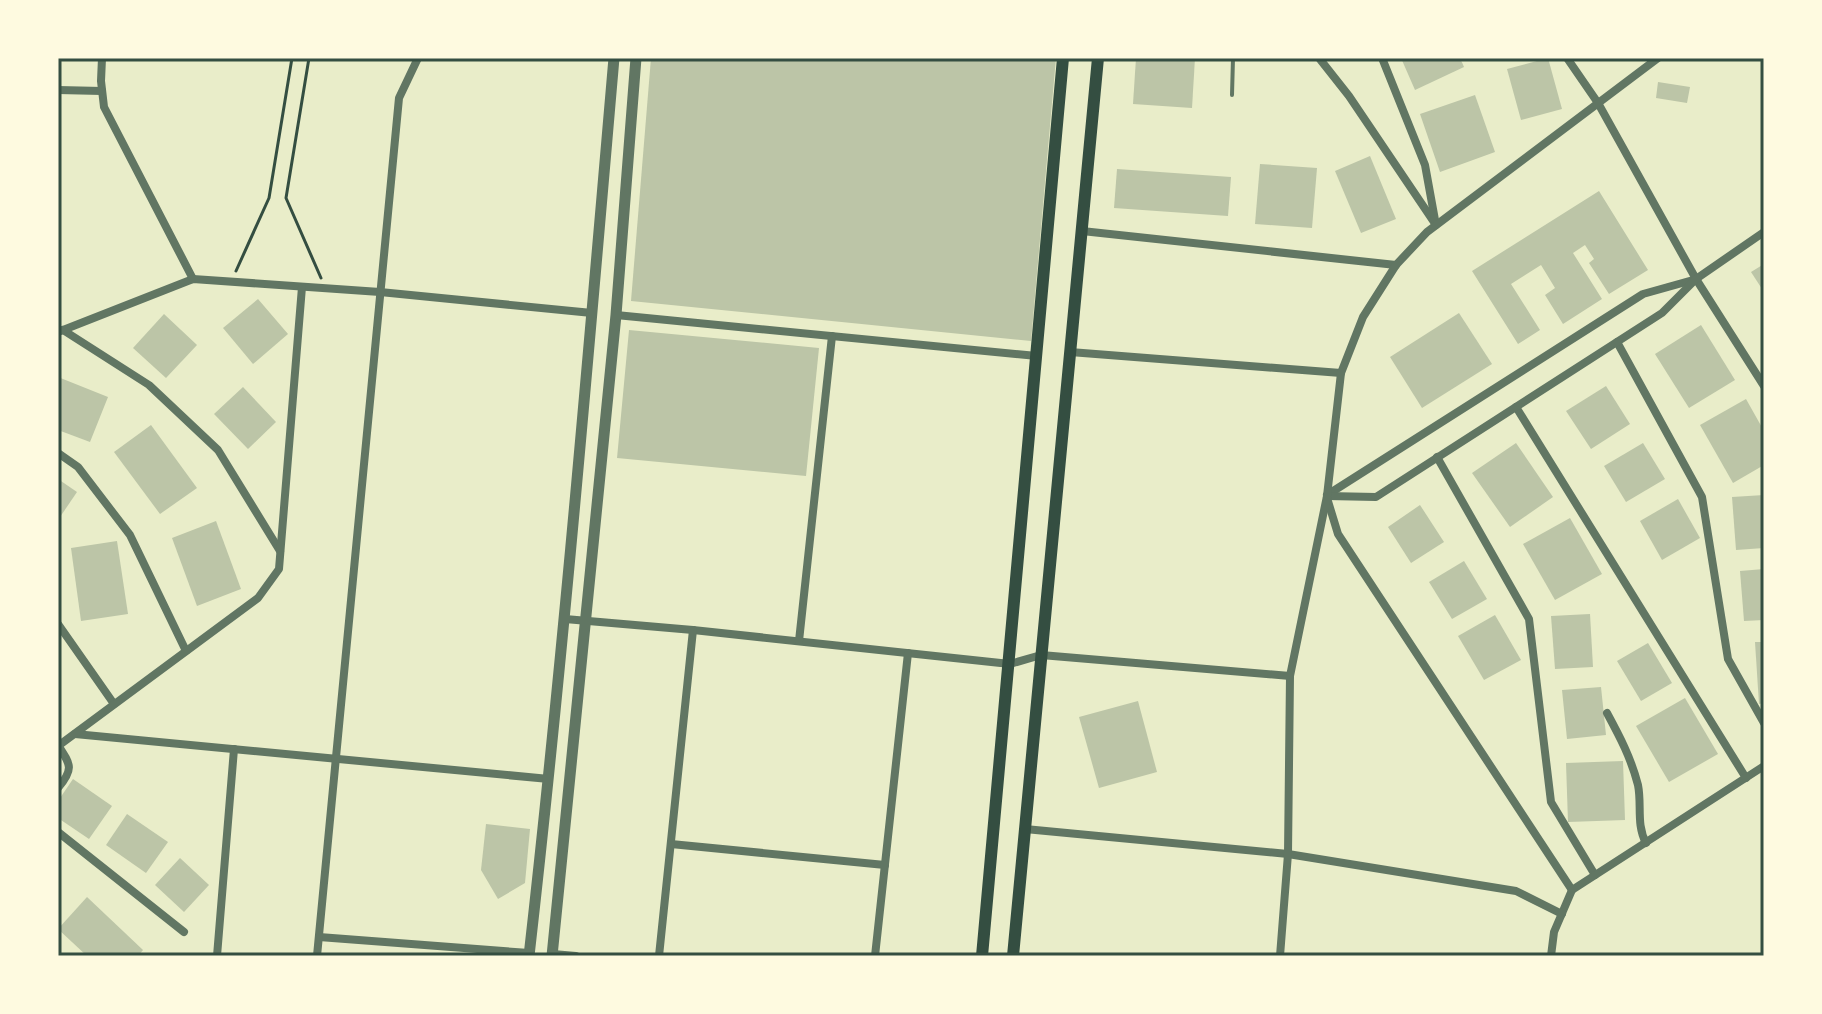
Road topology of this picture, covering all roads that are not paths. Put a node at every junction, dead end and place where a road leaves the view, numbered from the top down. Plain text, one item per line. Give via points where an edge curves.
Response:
1 (102, 58) edge
2 (418, 58) edge
3 (614, 58) edge
4 (636, 58) edge
5 (1063, 58) edge
6 (1098, 58) edge
7 (1233, 58) edge
8 (1319, 58) edge
9 (1382, 58) edge
10 (1567, 58) edge
11 (1658, 58) edge
12 (58, 90) edge
13 (102, 91) junction
14 (1232, 95) dead end
15 (1598, 103) junction
16 (1436, 225) junction
17 (1082, 231) junction
18 (1764, 232) edge
19 (1396, 265) junction
20 (193, 279) junction
21 (1696, 279) junction
22 (302, 287) junction
23 (380, 292) junction
24 (592, 313) junction
25 (616, 315) junction
26 (60, 331) edge
27 (832, 336) junction
28 (1617, 342) junction
29 (1070, 352) junction
30 (1037, 356) junction
31 (1341, 373) junction
32 (1764, 386) edge
33 (1516, 407) junction
34 (58, 453) edge
35 (1437, 457) junction
36 (1327, 496) junction
37 (281, 552) junction
38 (565, 619) junction
39 (586, 620) junction
40 (58, 624) edge
41 (693, 630) junction
42 (799, 641) junction
43 (186, 651) junction
44 (908, 653) junction
45 (1041, 655) junction
46 (1010, 664) junction
47 (1290, 676) junction
48 (114, 704) junction
49 (1607, 713) dead end
50 (1764, 723) edge
51 (74, 734) junction
52 (58, 746) edge
53 (234, 749) junction
54 (336, 759) junction
55 (1764, 766) edge
56 (1746, 778) junction
57 (549, 779) junction
58 (58, 788) edge
59 (1025, 829) junction
60 (58, 832) edge
61 (1646, 843) junction
62 (671, 844) junction
63 (1288, 854) junction
64 (885, 865) junction
65 (1595, 875) junction
66 (1572, 890) junction
67 (1562, 914) junction
68 (184, 932) dead end
69 (319, 937) junction
70 (529, 954) edge
71 (552, 955) edge
72 (217, 956) edge
73 (317, 956) edge
74 (576, 956) edge
75 (659, 956) edge
76 (875, 956) edge
77 (982, 956) edge
78 (1013, 956) edge
79 (1280, 956) edge
80 (1551, 956) edge

1 - 13 street
2 - 23 street via 399,98
3 - 24 street
4 - 25 street
5 - 30 main road
6 - 17 main road
7 - 14 lane
8 - 16 street
9 - 16 street via 1425,165
10 - 15 street
11 - 15 street
12 - 13 street
13 - 20 street via 104,107
15 - 16 street
15 - 21 street
16 - 19 street
17 - 19 street
17 - 29 main road
18 - 21 street
19 - 31 street via 1363,317
20 - 22 street
20 - 26 street
21 - 28 street via 1662,313
21 - 32 street
21 - 36 street via 1643,294
22 - 23 street
22 - 37 street
23 - 24 street
23 - 54 street
24 - 38 street
25 - 27 street
25 - 39 street
26 - 37 street via 149,385 218,450
27 - 30 street
27 - 42 street
28 - 33 street
28 - 50 street via 1702,497 1728,659
29 - 31 street
29 - 45 main road
30 - 46 main road
31 - 36 street
33 - 35 street
33 - 56 street
34 - 43 street via 78,467 130,535
35 - 36 street via 1376,497
35 - 65 street via 1529,619 1551,802
36 - 47 street
36 - 66 street via 1338,534
37 - 43 street via 279,569 258,598
38 - 39 street
38 - 57 street
39 - 41 street
39 - 71 street
40 - 48 street
41 - 42 street
41 - 62 street
42 - 44 street
43 - 48 street
44 - 46 street
44 - 64 street
45 - 46 street
45 - 47 street
45 - 59 main road
46 - 77 main road
47 - 63 street
48 - 51 street
49 - 61 street via 1629,753
51 - 52 street
51 - 53 street
52 - 58 street via 70,771
53 - 54 street
53 - 72 street
54 - 57 street
54 - 69 street
55 - 56 street
56 - 61 street
57 - 70 street
59 - 63 street
59 - 78 main road
60 - 68 street
61 - 65 street
62 - 64 street
62 - 75 street
63 - 67 street via 1516,891
63 - 79 street
64 - 76 street
65 - 66 street
66 - 67 street
67 - 80 street
69 - 70 street
69 - 73 street
71 - 74 street

